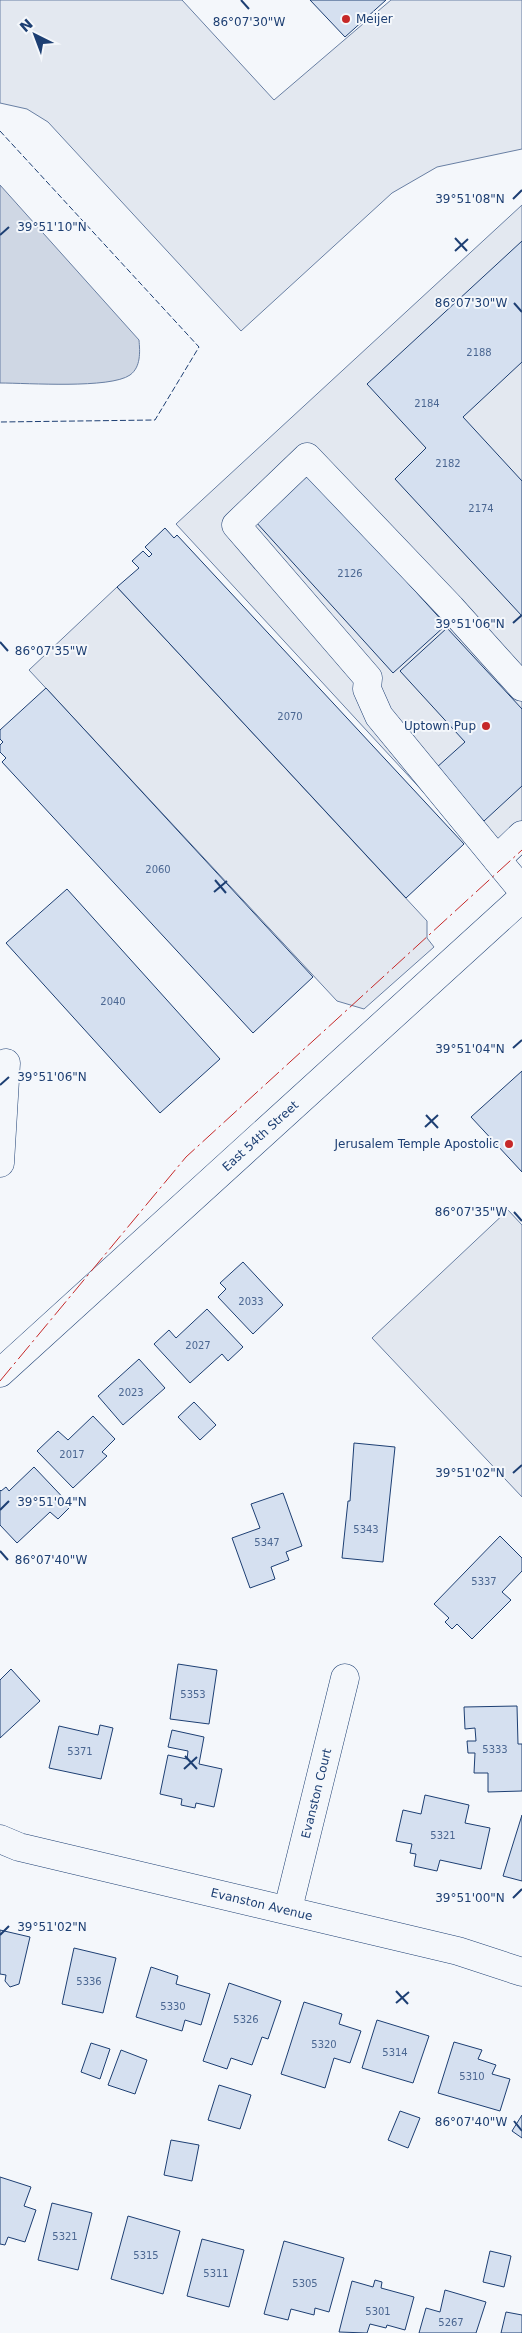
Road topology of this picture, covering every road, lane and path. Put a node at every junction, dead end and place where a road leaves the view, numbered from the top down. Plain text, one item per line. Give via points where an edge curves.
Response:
1 (522, 687) edge
2 (522, 836) edge
3 (497, 859) junction
4 (522, 890) edge
5 (522, 898) edge
6 (6, 1063) dead end
7 (0, 1162) edge
8 (0, 1374) edge
9 (345, 1678) dead end
10 (0, 1839) edge
11 (288, 1909) junction
12 (522, 1972) edge

1 - 3 street via 307,457 236,525 368,678 367,689 380,716
2 - 3 street
3 - 4 street
5 - 8 street, East 54th Street
6 - 7 street
9 - 11 street, Evanston Court
10 - 11 street, Evanston Avenue via 19,1847
11 - 12 street, Evanston Avenue via 458,1951

